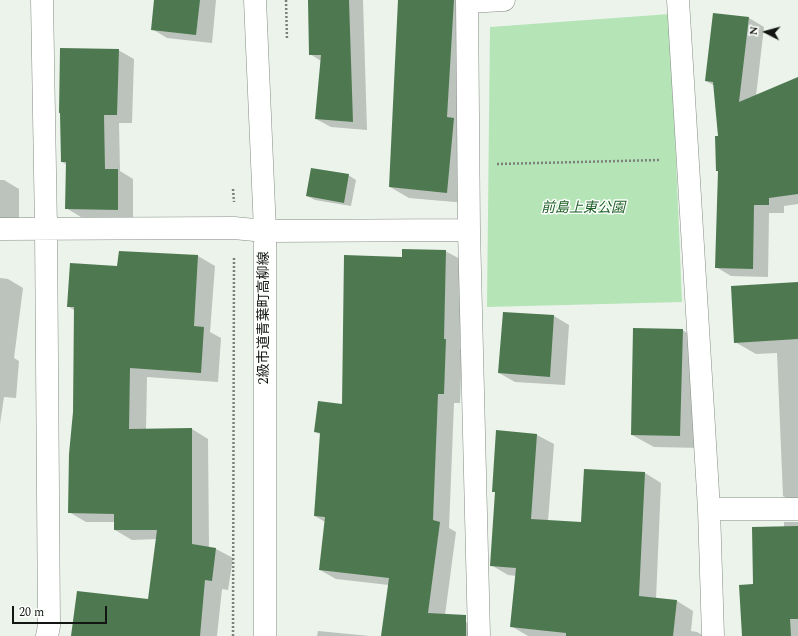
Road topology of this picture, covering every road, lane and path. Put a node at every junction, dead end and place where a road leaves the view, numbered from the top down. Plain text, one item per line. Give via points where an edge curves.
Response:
1 (42, 0) edge
2 (255, 0) edge
3 (504, 0) edge
4 (678, 0) edge
5 (467, 1) edge
6 (687, 159) junction
7 (468, 165) junction
8 (46, 228) junction
9 (234, 228) junction
10 (0, 229) edge
11 (469, 230) junction
12 (266, 231) junction
13 (798, 508) edge
14 (709, 509) junction
15 (47, 636) edge
16 (233, 636) edge
17 (265, 636) edge
18 (480, 636) edge
19 (713, 636) edge

1 - 8 street
2 - 12 street, 2級市道青葉町高柳線
3 - 5 street
4 - 6 street
5 - 7 street
6 - 7 path
6 - 14 street
7 - 11 street
8 - 9 street
8 - 10 street
8 - 15 street via 49,618
9 - 12 street
9 - 16 path
11 - 12 street
11 - 18 street
12 - 17 street, 2級市道青葉町高柳線
13 - 14 street
14 - 19 street

